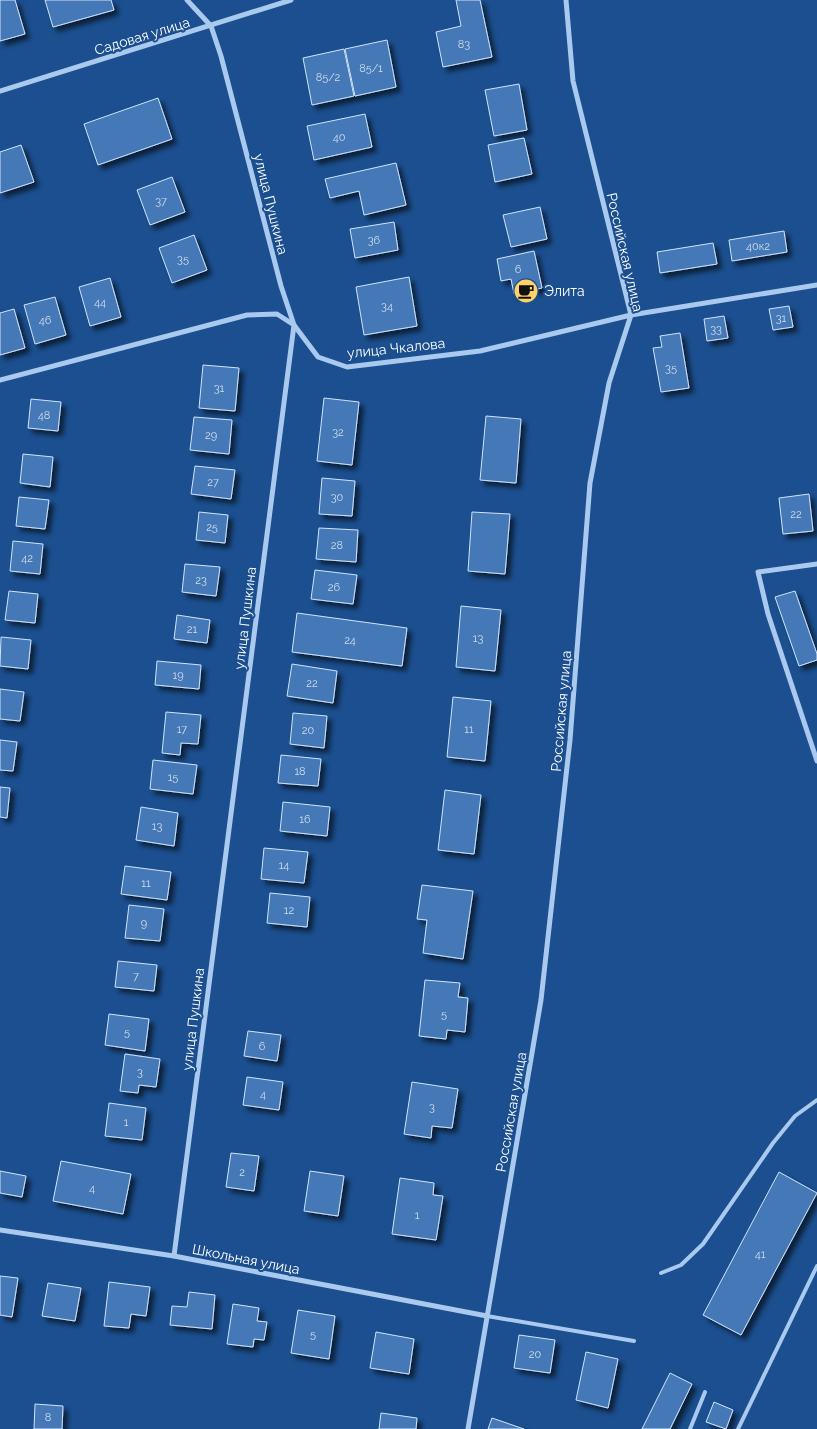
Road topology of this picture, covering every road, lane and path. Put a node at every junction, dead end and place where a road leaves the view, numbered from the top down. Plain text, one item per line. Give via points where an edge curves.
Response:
1 (188, 0) edge
2 (291, 0) edge
3 (566, 0) edge
4 (212, 26) junction
5 (0, 91) edge
6 (817, 285) edge
7 (631, 315) junction
8 (294, 325) junction
9 (0, 380) edge
10 (817, 564) edge
11 (817, 761) edge
12 (817, 1100) edge
13 (0, 1230) edge
14 (174, 1256) junction
15 (817, 1266) edge
16 (661, 1272) dead end
17 (487, 1316) junction
18 (634, 1341) dead end
19 (704, 1392) dead end
20 (468, 1429) edge
21 (690, 1429) edge
22 (738, 1429) edge

1 - 4 street, улица Пушкина
2 - 4 street, Садовая улица
3 - 7 street, Российская улица via 573,81
4 - 5 street, Садовая улица
4 - 8 street, улица Пушкина
6 - 7 street, улица Чкалова
7 - 8 street, улица Чкалова via 480,351 347,367 318,357
7 - 17 street, Российская улица via 609,383 590,483 570,740 541,1000
8 - 9 street, улица Чкалова via 277,314 247,315
8 - 14 street, улица Пушкина
10 - 11 street via 758,572 768,614
12 - 16 lane via 795,1116 773,1143 702,1244 681,1265
13 - 14 street, Школьная улица
14 - 17 street, Школьная улица
15 - 22 lane
17 - 18 lane
17 - 20 street, Российская улица
19 - 21 lane

